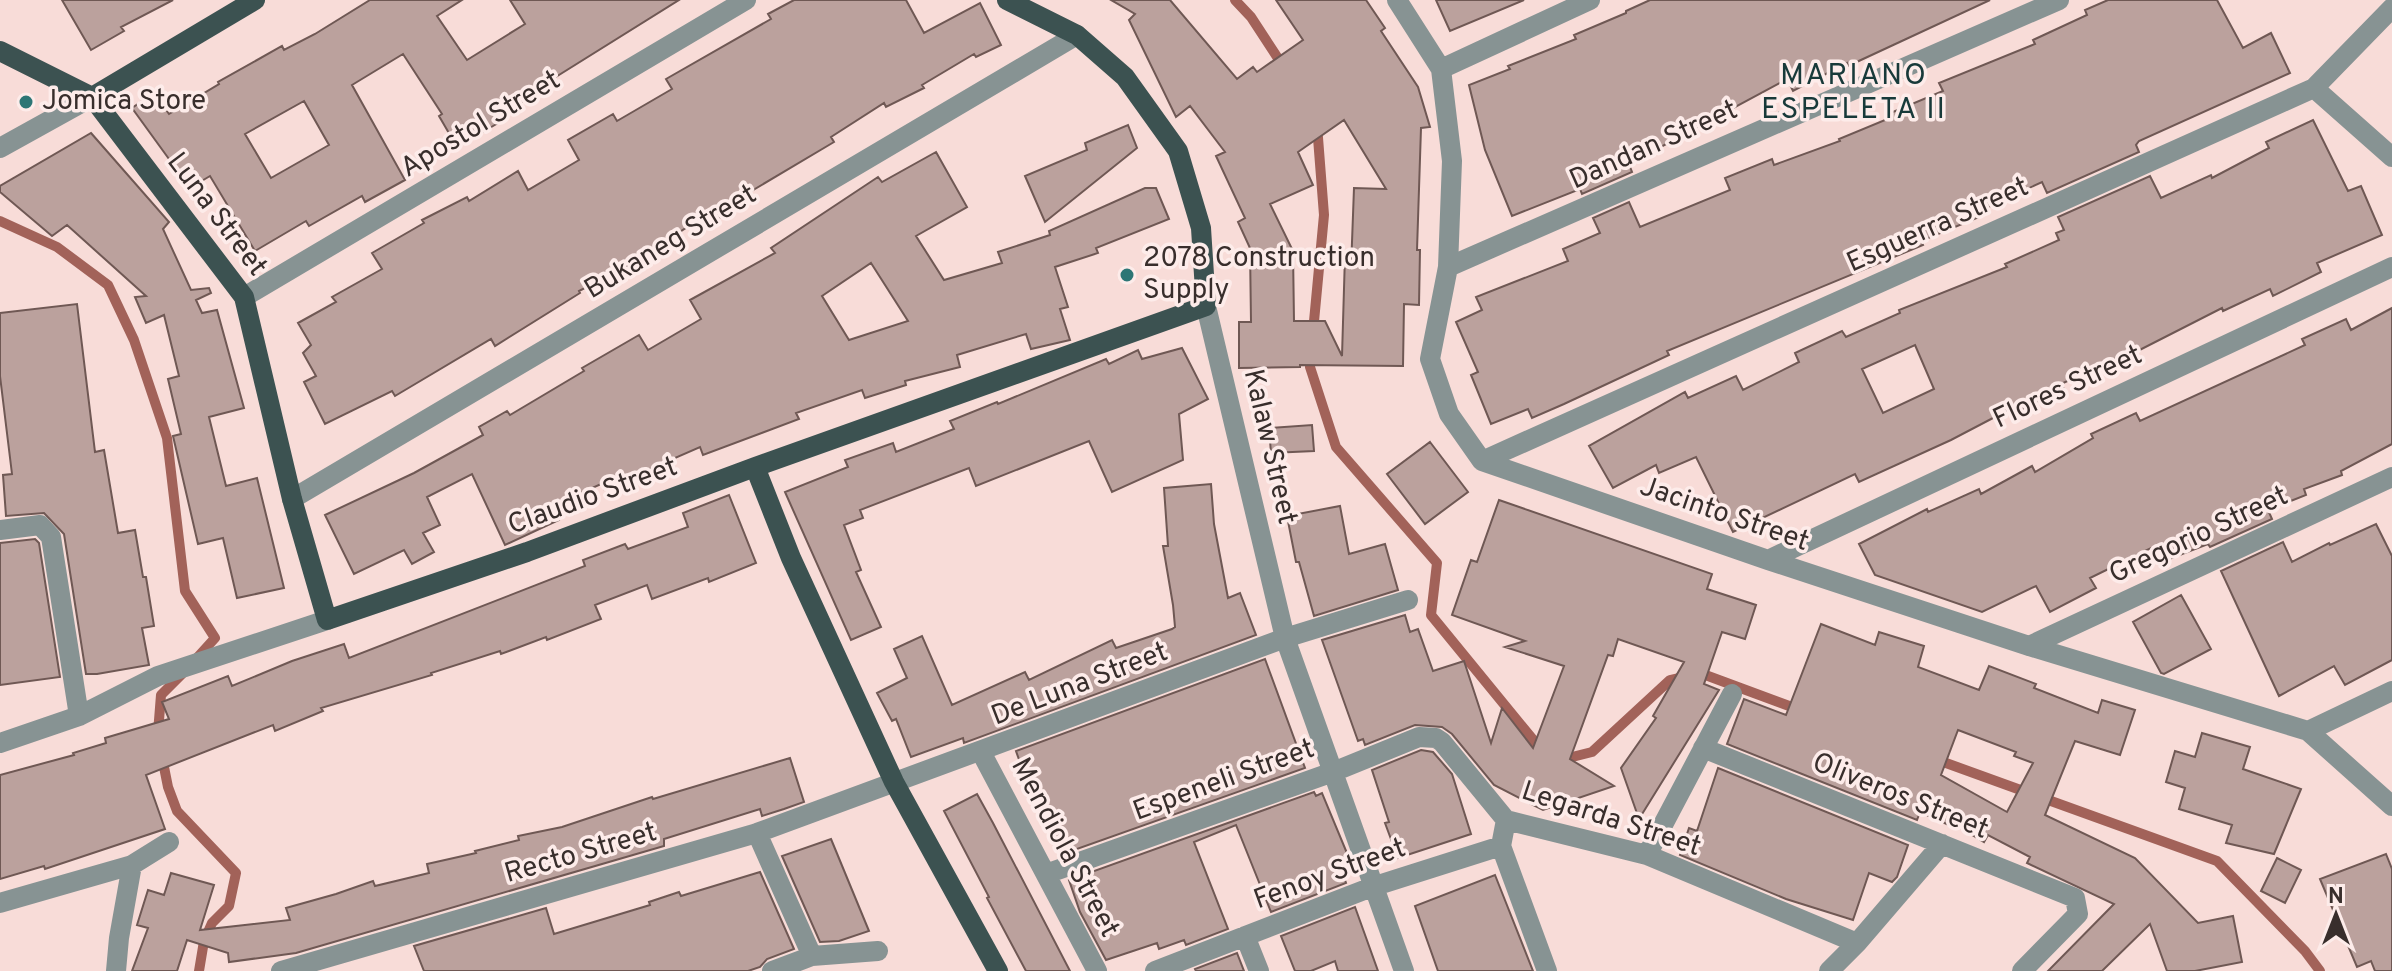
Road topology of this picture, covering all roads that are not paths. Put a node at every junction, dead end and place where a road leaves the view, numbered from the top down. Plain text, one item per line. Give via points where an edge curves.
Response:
1 (255, 0) edge
2 (746, 0) edge
3 (1007, 0) edge
4 (1397, 0) edge
5 (1590, 0) edge
6 (2059, 0) edge
7 (2392, 8) edge
8 (1077, 35) junction
9 (0, 51) edge
10 (1441, 69) junction
11 (2314, 88) junction
12 (92, 97) junction
13 (0, 148) edge
14 (2392, 157) edge
15 (1448, 267) junction
16 (2392, 267) edge
17 (244, 297) junction
18 (1206, 306) junction
19 (1482, 461) junction
20 (755, 467) junction
21 (2392, 477) edge
22 (292, 499) junction
23 (0, 530) edge
24 (1768, 560) junction
25 (1408, 600) dead end
26 (327, 620) junction
27 (1285, 638) junction
28 (2029, 646) junction
29 (2392, 691) edge
30 (1732, 694) dead end
31 (79, 716) junction
32 (2308, 731) junction
33 (1419, 737) joint
34 (0, 743) edge
35 (1703, 748) junction
36 (981, 752) junction
37 (1333, 772) junction
38 (894, 782) junction
39 (2392, 806) edge
40 (1506, 820) junction
41 (757, 833) junction
42 (169, 842) dead end
43 (1942, 844) junction
44 (1501, 846) junction
45 (1647, 855) junction
46 (132, 865) junction
47 (1046, 874) junction
48 (1372, 887) junction
49 (0, 903) edge
50 (1245, 936) junction
51 (1857, 943) junction
52 (878, 951) dead end
53 (812, 956) junction
54 (116, 971) edge
55 (281, 971) edge
56 (772, 971) edge
57 (998, 971) edge
58 (1097, 971) edge
59 (1155, 971) edge
60 (1259, 971) edge
61 (1404, 971) edge
62 (1547, 971) edge
63 (1829, 971) edge
64 (2022, 971) edge

1 - 12 main road
2 - 17 street, Apostol Street
3 - 8 main road, Kalaw Street
4 - 10 street
5 - 10 street
6 - 15 street, Dandan Street
7 - 11 street, Esguerra Street
8 - 18 main road, Kalaw Street via 1125,77 1178,151 1201,228
8 - 22 street, Bukaneg Street
9 - 12 main road, Luna Street
10 - 15 street via 1452,161
11 - 14 street
11 - 19 street, Esguerra Street
12 - 13 street
12 - 17 main road, Luna Street
15 - 19 street via 1430,359 1449,414
16 - 24 street, Flores Street
17 - 22 main road, Luna Street
18 - 20 main road, Claudio Street
18 - 27 street, Kalaw Street
19 - 24 street, Jacinto Street
20 - 26 main road, Claudio Street
20 - 38 main road
21 - 28 street, Gregorio Street
22 - 26 main road, Luna Street
23 - 31 street via 40,525 51,537
24 - 28 street, Jacinto Street
25 - 27 street, De Luna Street
26 - 31 street, Claudio Street via 158,676
27 - 36 street, De Luna Street
27 - 37 street, Kalaw Street
28 - 32 street, Jacinto Street
29 - 32 street
30 - 35 street
31 - 34 street, Claudio Street
32 - 39 street, Jacinto Street
33 - 37 street, Espeneli Street
33 - 40 street, Legarda Street via 1442,742
35 - 43 street, Oliveros Street
35 - 45 street
36 - 38 street, De Luna Street
36 - 47 street, Mendiola Street
37 - 47 street, Espeneli Street
37 - 48 street, Kalaw Street
38 - 41 street, Recto Street
38 - 57 main road
40 - 44 street
40 - 45 street, Legarda Street
41 - 53 street
41 - 55 street, Recto Street
42 - 46 street
43 - 51 street
43 - 64 street, Oliveros Street via 2075,898 2078,914
44 - 48 street, Fenoy Street
44 - 62 street
45 - 51 street, Legarda Street
46 - 49 street
46 - 54 street
47 - 58 street, Mendiola Street
48 - 50 street, Fenoy Street
48 - 61 street, Kalaw Street
50 - 59 street, Fenoy Street
50 - 60 street
51 - 63 street
52 - 53 street
53 - 56 street

